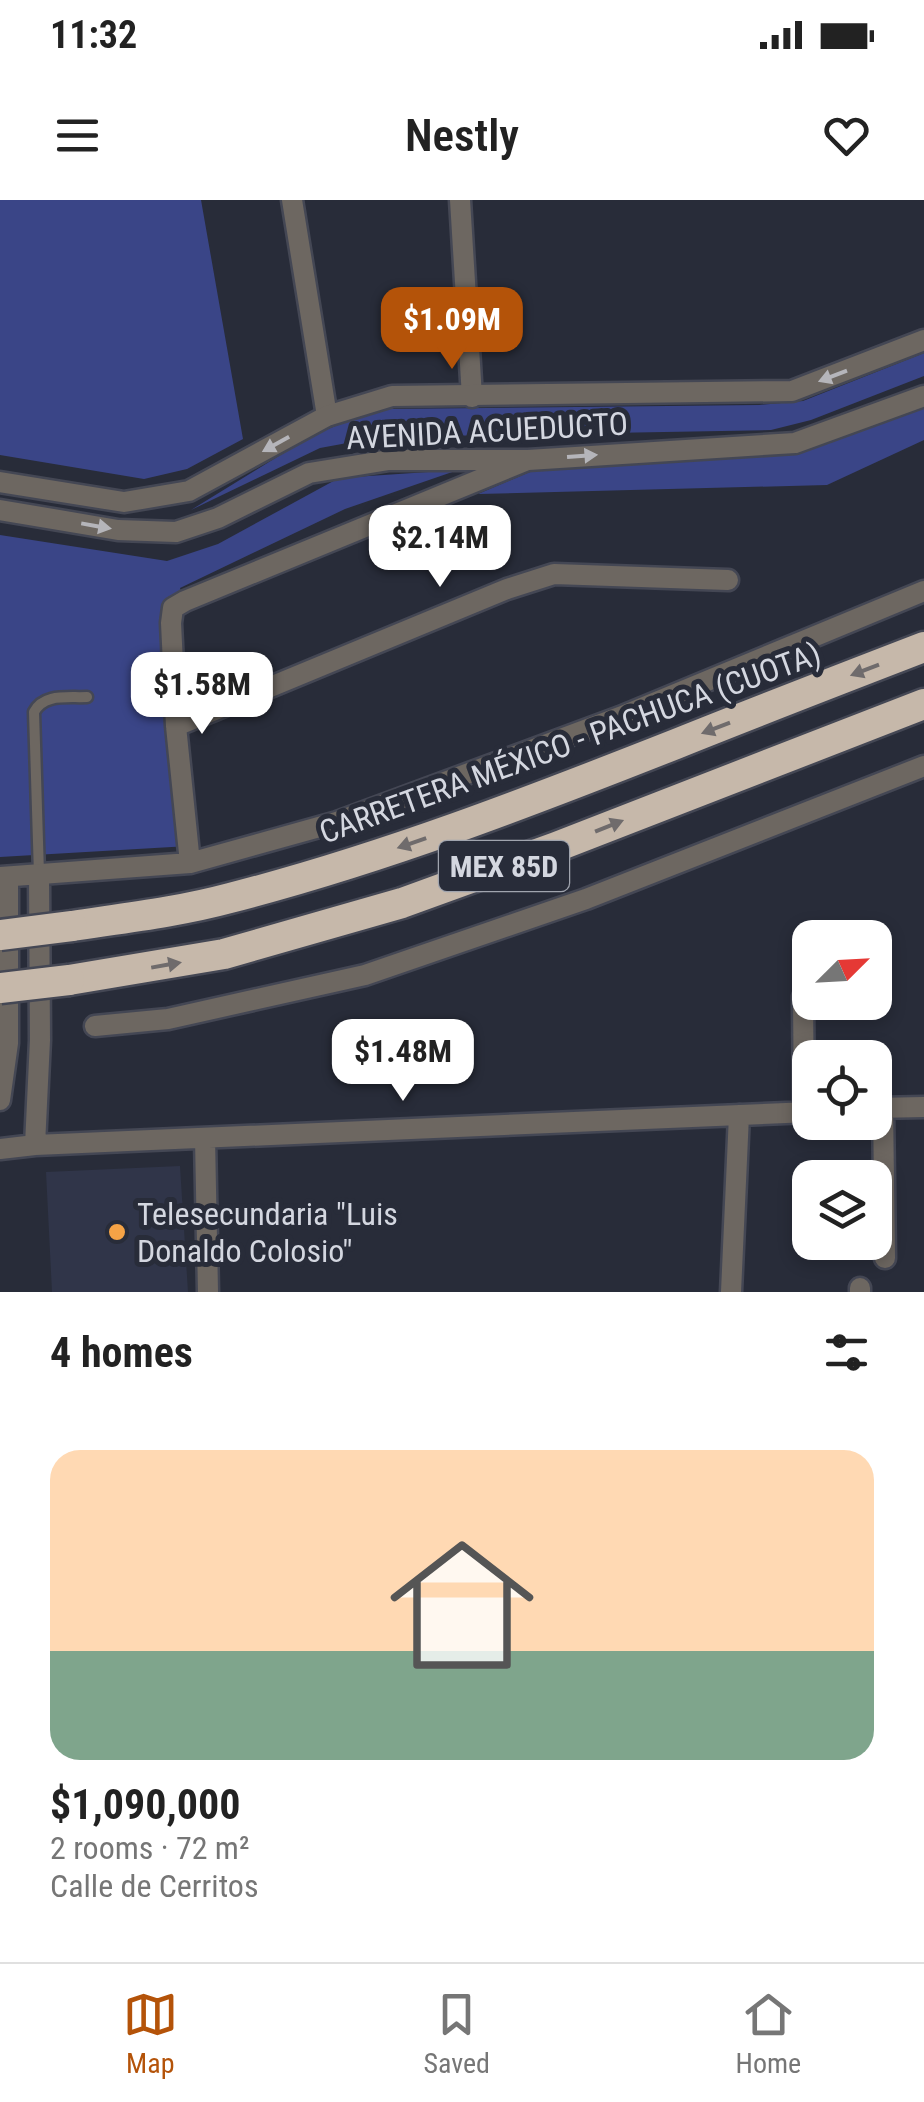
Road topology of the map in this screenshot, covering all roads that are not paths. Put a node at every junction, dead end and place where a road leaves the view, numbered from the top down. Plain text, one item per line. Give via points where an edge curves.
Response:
1 (292, 200) edge
2 (460, 200) edge
3 (924, 340) edge
4 (924, 396) edge
5 (472, 397) junction
6 (327, 416) junction
7 (528, 460) junction
8 (0, 482) edge
9 (0, 510) edge
10 (728, 580) dead end
11 (924, 591) edge
12 (924, 647) edge
13 (87, 697) dead end
14 (924, 704) edge
15 (176, 726) junction
16 (924, 766) edge
17 (190, 863) junction
18 (38, 875) junction
19 (4, 877) edge
20 (0, 935) edge
21 (0, 988) edge
22 (95, 1026) dead end
23 (0, 1100) edge
24 (924, 1107) edge
25 (892, 1108) edge
26 (792, 1113) edge
27 (740, 1116) junction
28 (205, 1138) junction
29 (36, 1146) junction
30 (0, 1149) edge
31 (208, 1292) edge
32 (731, 1292) edge

1 - 6 street
2 - 5 street
3 -> 5 street, AVENIDA ACUEDUCTO via 792,392
7 -> 4 street, AVENIDA ACUEDUCTO via 795,443
5 - 6 street, AVENIDA ACUEDUCTO via 392,396
6 -> 8 street, AVENIDA ACUEDUCTO via 189,491 124,502
9 -> 7 street, AVENIDA ACUEDUCTO via 118,530 176,532 309,473 390,460
7 - 15 street via 174,608
10 - 15 street via 554,574
11 - 17 street via 620,717 337,822
12 -> 20 highway, CARRETERA MÉXICO - PACHUCA (CUOTA) / MEX 85D, bridge via 550,794 324,872 184,908
13 - 18 lane via 47,699 34,712
21 -> 14 highway, MEX 85D, bridge via 224,954 402,903
15 - 17 street
16 - 22 street via 586,900 365,976 168,1019
17 - 18 street
18 - 19 street
18 - 29 street
19 - 23 street via 8,1043
24 - 25 street
26 - 27 street
27 - 28 street
27 - 32 street
28 - 29 street
28 - 31 street
29 - 30 street

